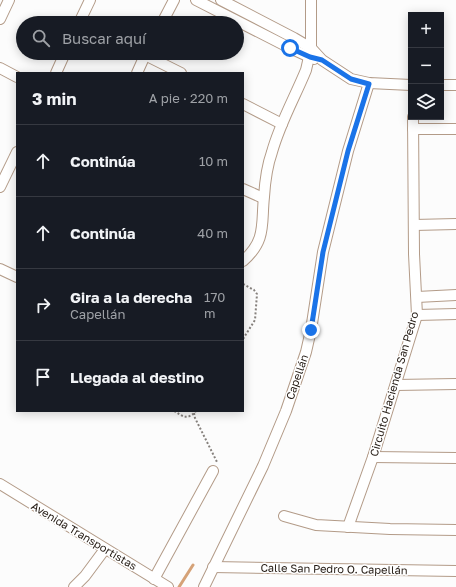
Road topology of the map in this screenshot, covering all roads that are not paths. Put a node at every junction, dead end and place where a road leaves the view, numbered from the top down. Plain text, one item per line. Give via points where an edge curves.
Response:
1 (9, 0) edge
2 (90, 0) edge
3 (174, 0) edge
4 (196, 0) edge
5 (221, 0) edge
6 (311, 0) edge
7 (82, 16) edge
8 (166, 16) edge
9 (230, 16) edge
10 (0, 19) edge
11 (244, 22) edge
12 (310, 53) junction
13 (62, 60) edge
14 (143, 60) edge
15 (157, 60) edge
16 (0, 68) edge
17 (56, 72) edge
18 (137, 72) edge
19 (179, 72) edge
20 (16, 76) edge
21 (369, 84) junction
22 (408, 85) edge
23 (444, 85) edge
24 (456, 85) edge
25 (244, 105) edge
26 (413, 120) edge
27 (282, 124) junction
28 (413, 129) junction
29 (456, 129) edge
30 (16, 154) edge
31 (0, 187) edge
32 (244, 189) edge
33 (263, 198) junction
34 (456, 224) edge
35 (414, 225) junction
36 (244, 260) edge
37 (0, 269) edge
38 (16, 277) edge
39 (456, 295) edge
40 (417, 297) junction
41 (456, 314) edge
42 (417, 315) junction
43 (456, 384) edge
44 (396, 385) junction
45 (373, 457) junction
46 (456, 458) edge
47 (213, 471) road end
48 (0, 484) edge
49 (284, 516) dead end
50 (348, 527) junction
51 (456, 530) edge
52 (105, 549) junction
53 (213, 567) junction
54 (456, 571) edge
55 (154, 579) junction
56 (74, 587) edge
57 (168, 587) edge
58 (204, 587) edge

1 - 10 street
2 - 7 street
3 - 8 street
4 - 9 street
5 - 12 street via 288,35
6 - 12 street
11 - 12 street
12 - 21 street via 351,79
12 - 27 street via 302,80
13 - 17 street
14 - 18 street
15 - 19 street
16 - 20 street
21 - 22 street
21 - 53 street, Capellán via 348,151 324,245 306,352 286,411 263,466
23 - 24 street
25 - 27 street
26 - 28 street, Circuito Hacienda San Pedro
27 - 33 street via 272,151
28 - 29 street
28 - 35 street, Circuito Hacienda San Pedro
30 - 31 street
32 - 33 street
33 - 36 street via 264,221 261,234 255,247
34 - 35 street
35 - 40 street, Circuito Hacienda San Pedro
37 - 38 street
39 - 40 street
40 - 42 street, Circuito Hacienda San Pedro
41 - 42 street
42 - 44 street, Circuito Hacienda San Pedro
43 - 44 street
44 - 45 street, Circuito Hacienda San Pedro
45 - 46 street
45 - 50 street, Circuito Hacienda San Pedro
47 - 55 street
48 - 52 street, Avenida Transportistas
49 - 50 street via 316,525
50 - 51 street
52 - 55 street, Avenida Transportistas
52 - 56 street
53 - 54 street, Calle San Pedro O. Capellán
53 - 58 street, Capellán
55 - 57 street, Avenida Transportistas

